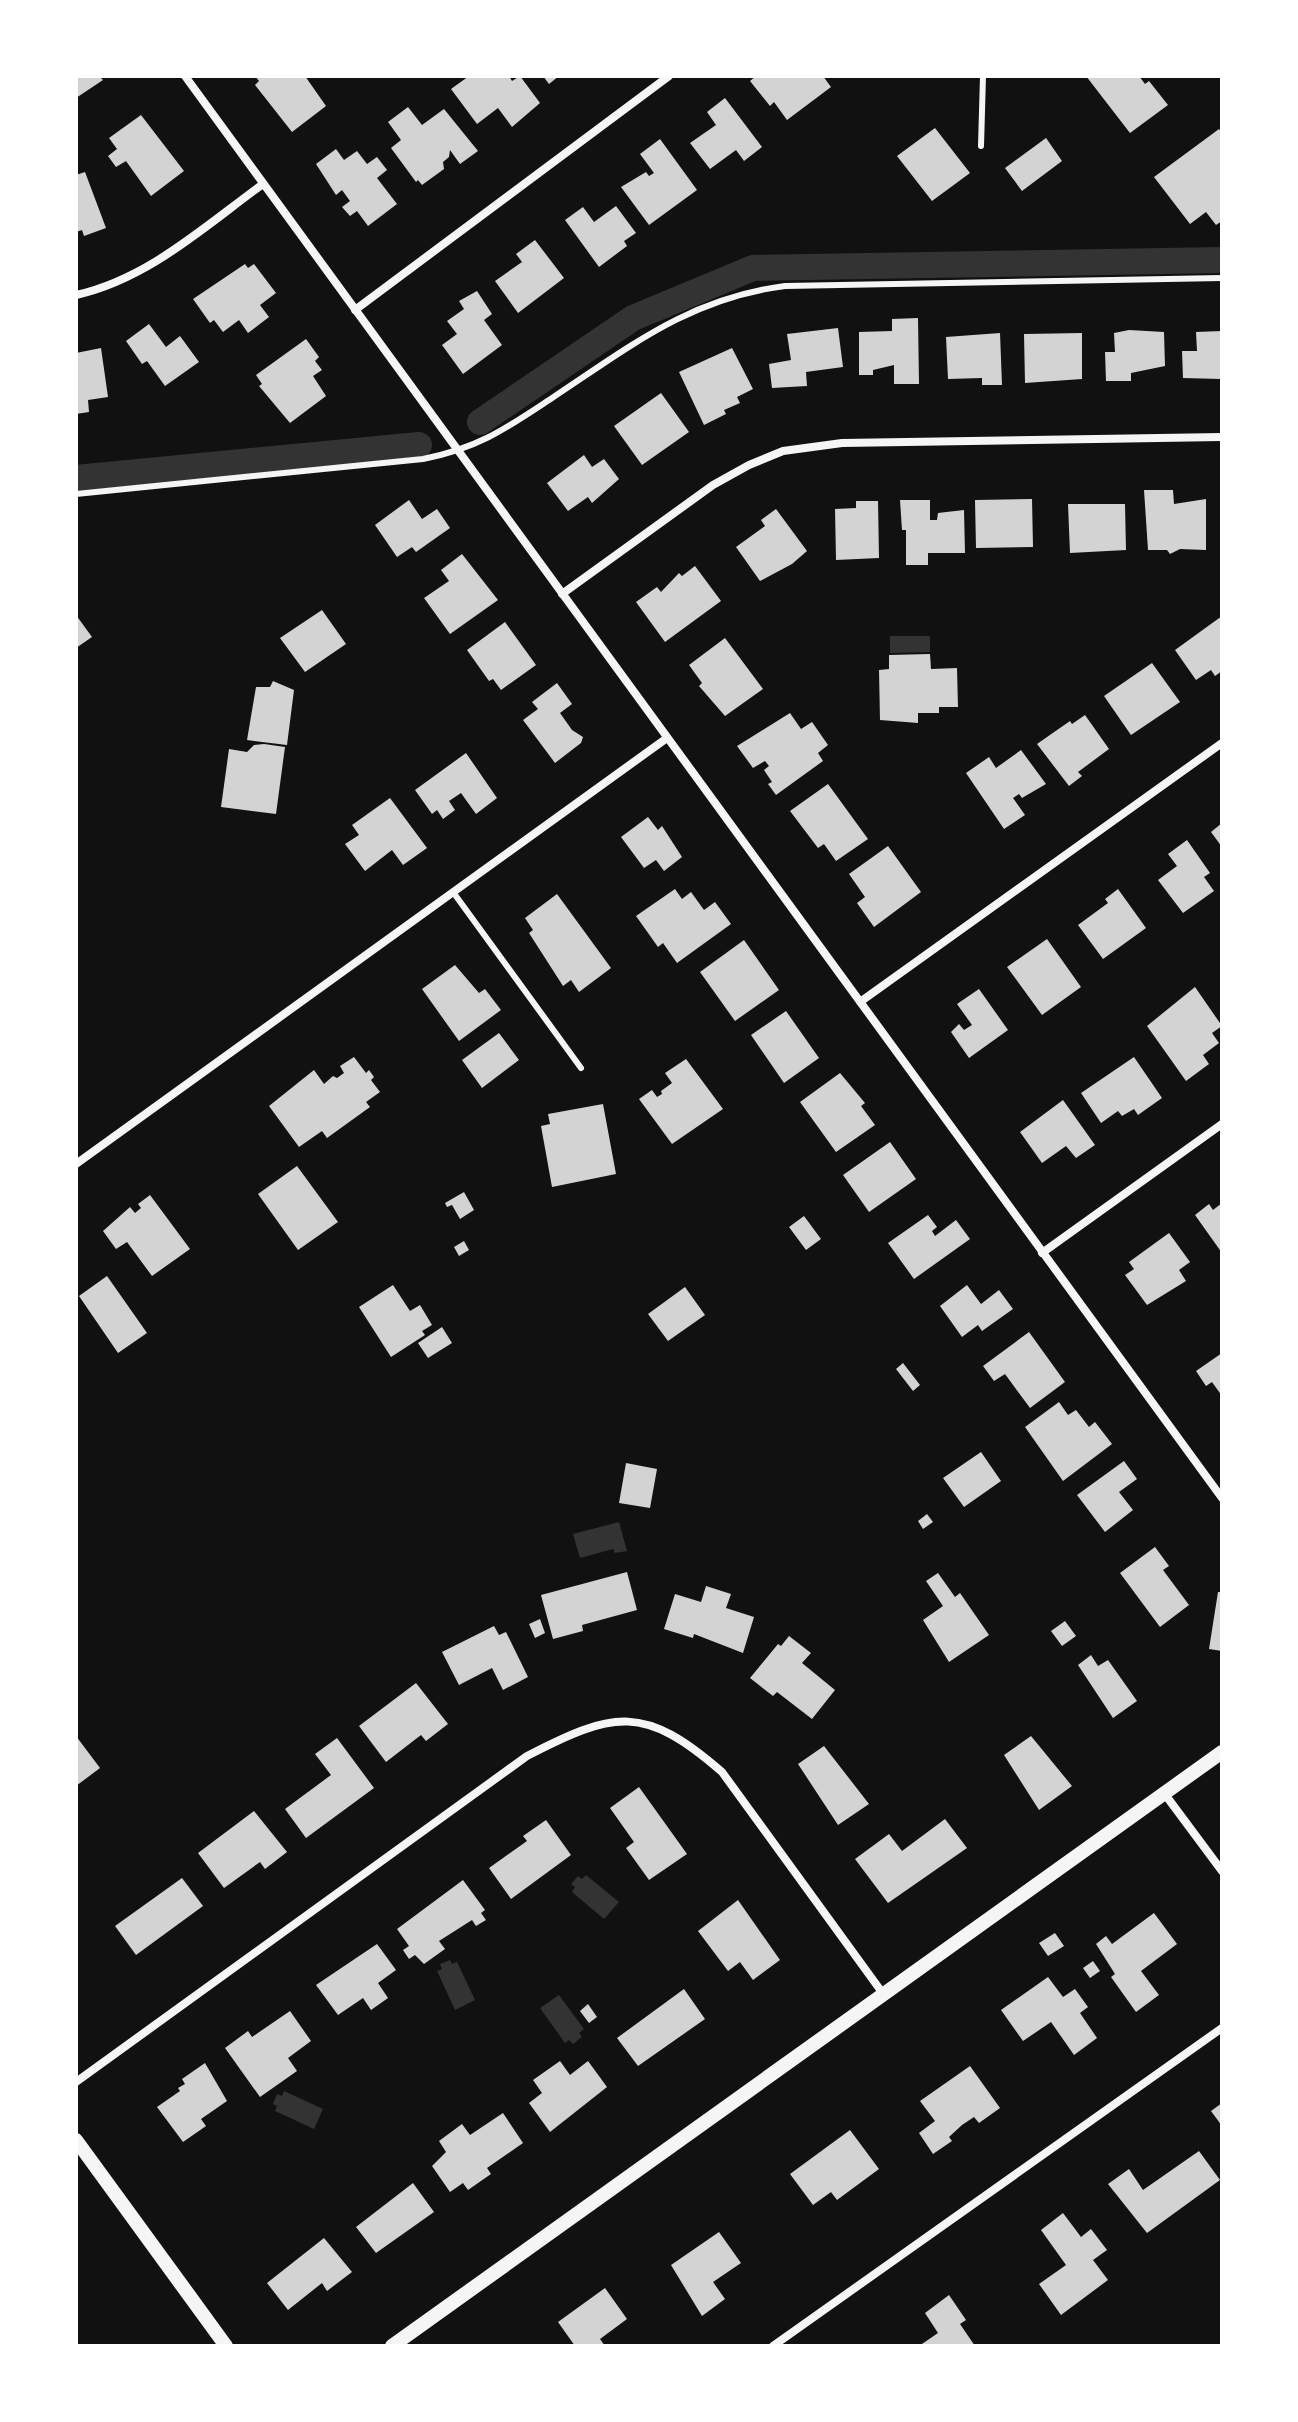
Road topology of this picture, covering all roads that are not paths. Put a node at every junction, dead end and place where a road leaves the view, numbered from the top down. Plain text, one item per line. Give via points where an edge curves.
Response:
1 (185, 76) edge
2 (669, 76) edge
3 (983, 76) edge
4 (981, 146) dead end
5 (263, 184) junction
6 (1222, 278) edge
7 (76, 295) edge
8 (355, 310) junction
9 (1222, 437) edge
10 (460, 452) junction
11 (76, 494) edge
12 (562, 594) junction
13 (667, 738) junction
14 (1222, 743) edge
15 (453, 892) junction
16 (860, 1002) junction
17 (581, 1068) dead end
18 (1222, 1124) edge
19 (76, 1164) edge
20 (1042, 1253) junction
21 (1222, 1498) edge
22 (1222, 1752) edge
23 (1164, 1793) junction
24 (1222, 1871) edge
25 (884, 1995) junction
26 (1222, 2028) edge
27 (76, 2082) edge
28 (76, 2140) edge
29 (226, 2346) edge
30 (392, 2346) edge
31 (773, 2346) edge

1 - 5 street
2 - 8 street
3 - 4 lane
5 - 7 street via 156,261 125,279
5 - 8 street
6 - 10 lane via 785,286 740,292 660,328 491,438
8 - 10 street
9 - 12 street via 842,443 783,451 713,485
10 - 11 lane
10 - 12 street
12 - 13 street
13 - 15 street
13 - 16 street
14 - 16 street
15 - 17 lane
15 - 19 street
16 - 20 street
18 - 20 street
20 - 21 street
22 - 23 street
23 - 24 street
23 - 25 street
25 - 27 street via 722,1772 690,1744 629,1720 595,1723 527,1756
25 - 30 street
26 - 31 street
28 - 29 street

